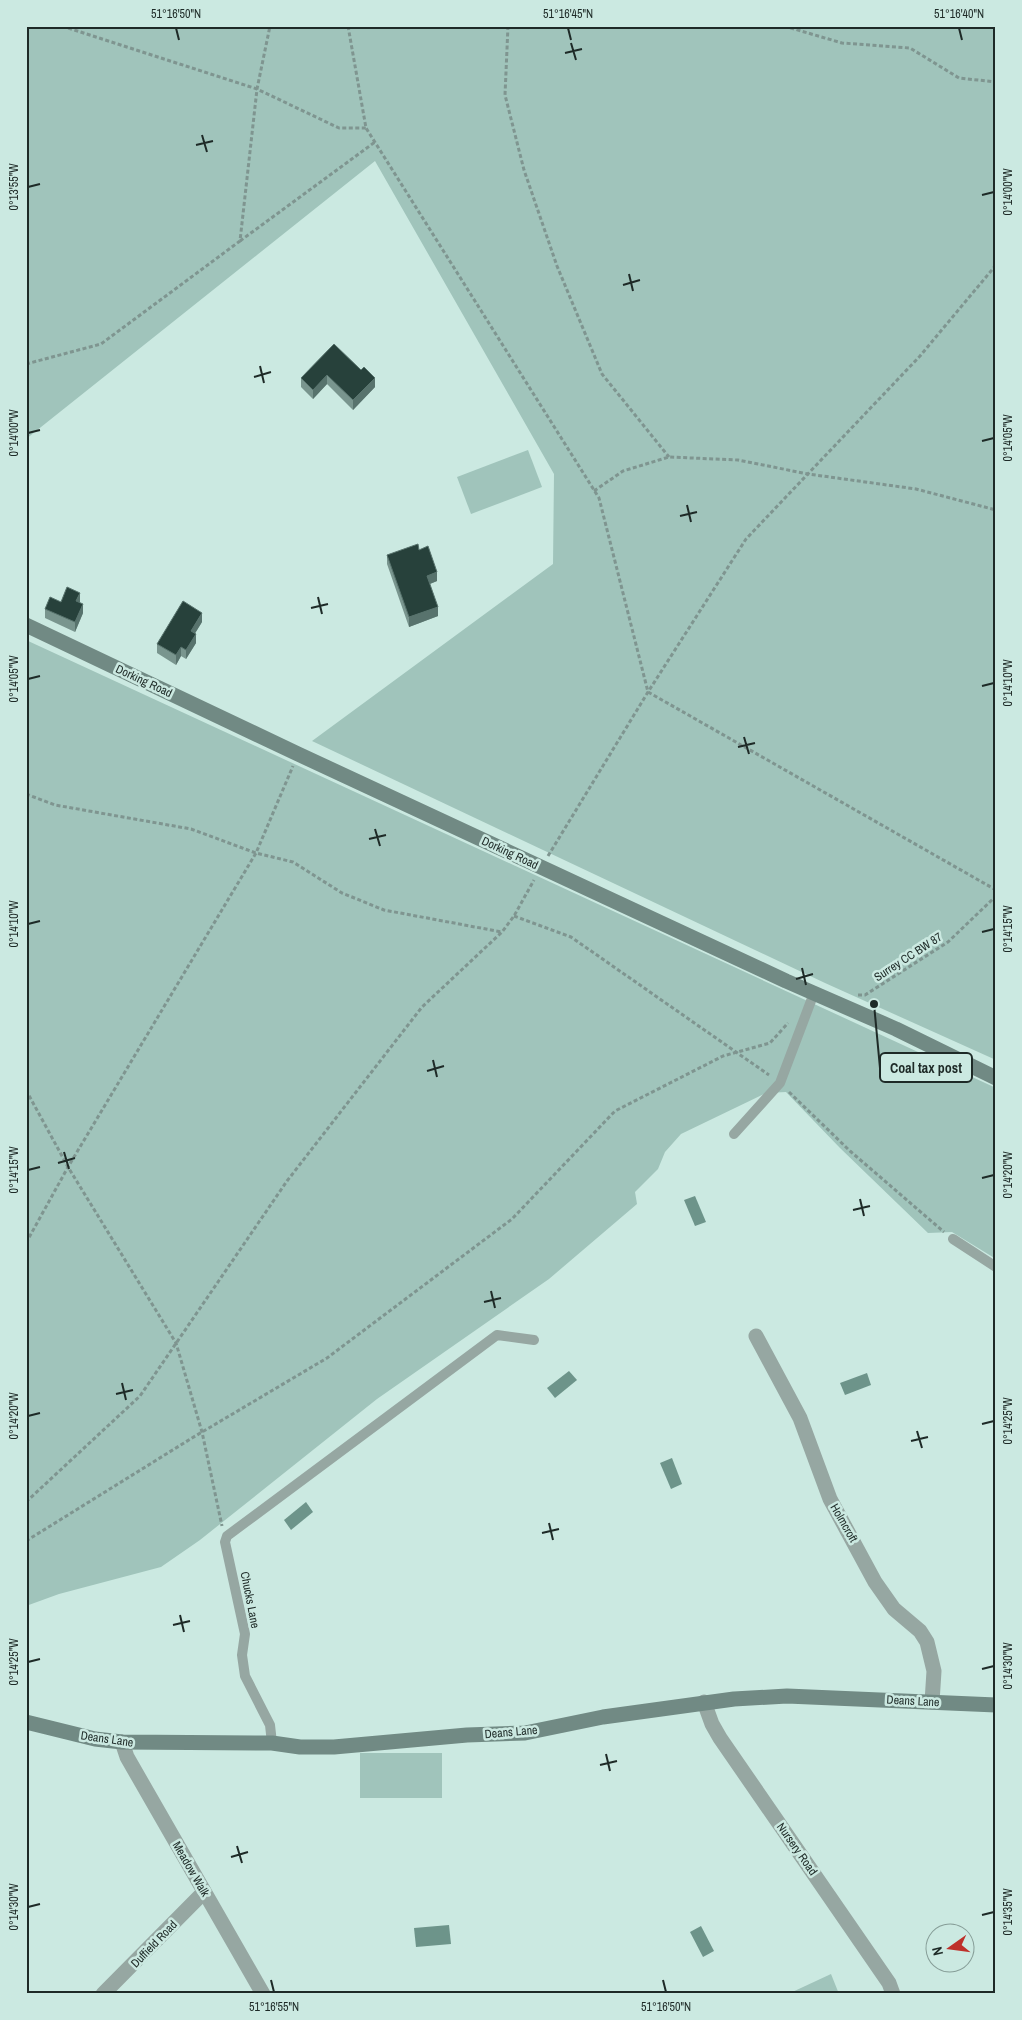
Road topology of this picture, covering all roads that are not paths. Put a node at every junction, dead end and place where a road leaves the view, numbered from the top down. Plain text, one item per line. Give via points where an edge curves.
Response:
1 (26, 625) edge
2 (814, 993) junction
3 (996, 1078) edge
4 (734, 1134) dead end
5 (953, 1239) road end
6 (996, 1267) edge
7 (756, 1336) dead end
8 (534, 1340) dead end
9 (704, 1702) junction
10 (932, 1702) junction
11 (996, 1705) edge
12 (26, 1722) edge
13 (122, 1742) junction
14 (272, 1743) junction
15 (204, 1892) junction
16 (104, 1994) edge
17 (262, 1994) edge
18 (893, 1994) edge

1 - 2 main road, Dorking Road
2 - 3 main road, Dorking Road
2 - 4 lane via 780,1084
5 - 6 lane
7 - 10 street, Holmcroft via 800,1418 830,1499 875,1582 894,1609 920,1631 927,1642 934,1671
8 - 14 lane, Chucks Lane via 496,1335 230,1532 225,1539 245,1634 242,1655 246,1676 270,1725
9 - 10 main road, Deans Lane via 787,1696
9 - 14 main road, Deans Lane via 525,1733 334,1747
9 - 18 street, Nursery Road via 720,1738 889,1983
10 - 11 main road, Deans Lane
12 - 13 main road, Deans Lane via 95,1739
13 - 14 main road, Deans Lane
13 - 15 street, Meadow Walk
15 - 16 street, Duffield Road
15 - 17 street, Meadow Walk

